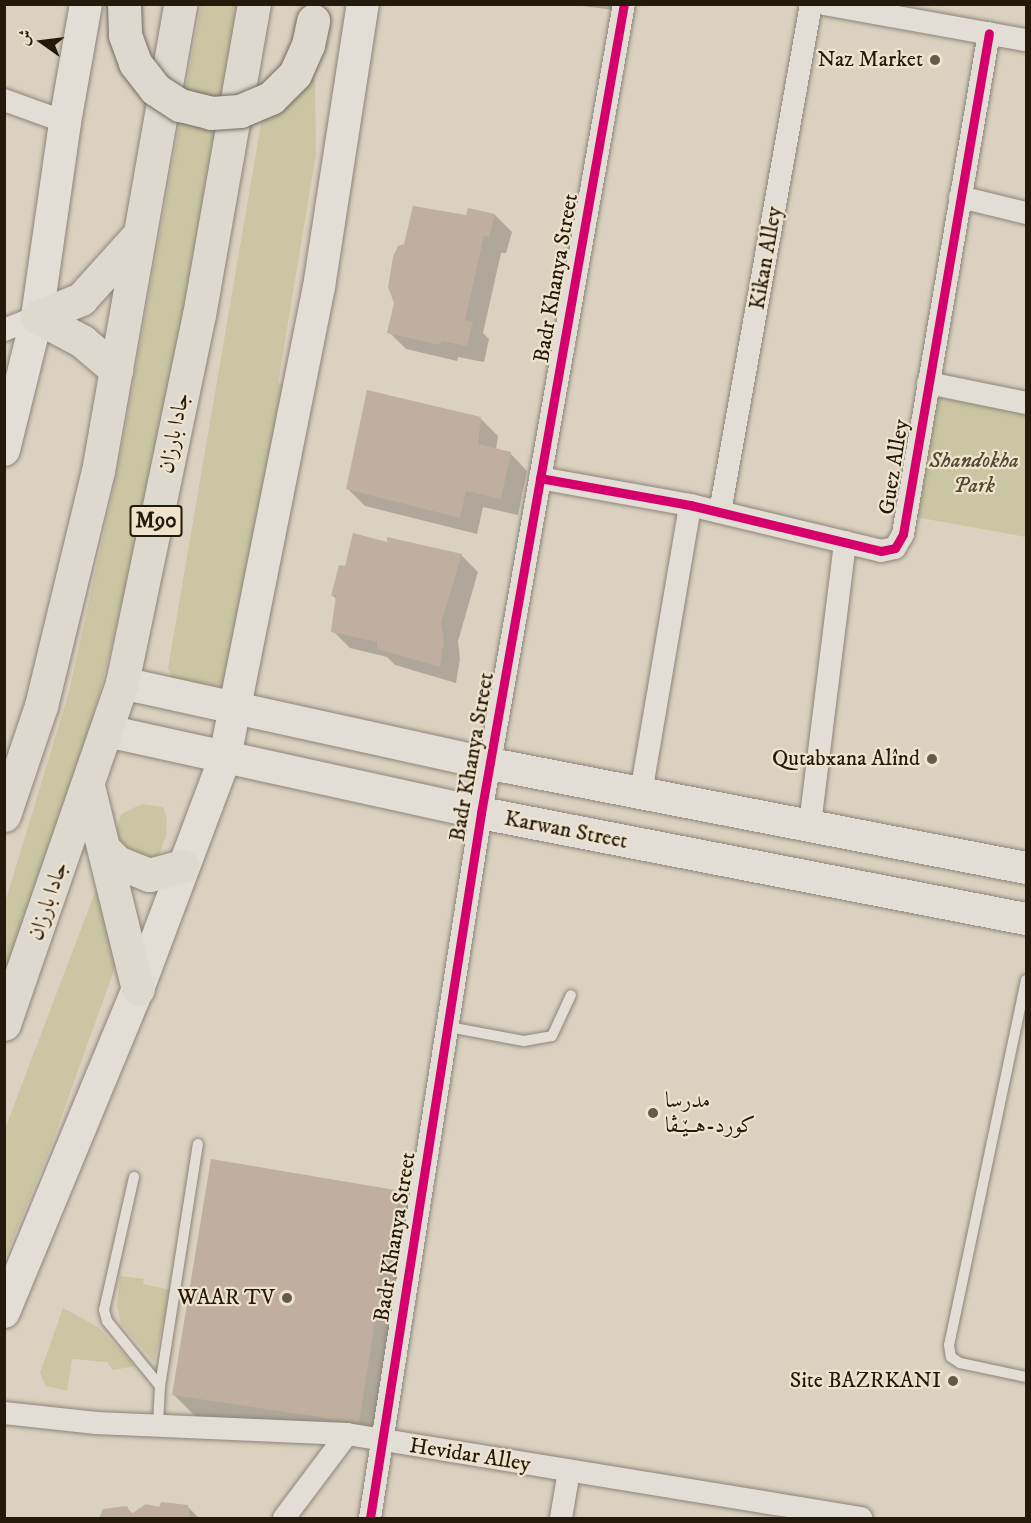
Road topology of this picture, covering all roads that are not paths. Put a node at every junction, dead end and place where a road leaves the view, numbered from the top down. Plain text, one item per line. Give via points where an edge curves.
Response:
1 (86, 4) edge
2 (124, 4) edge
3 (180, 4) edge
4 (254, 4) edge
5 (363, 4) edge
6 (624, 4) edge
7 (811, 4) edge
8 (825, 4) edge
9 (314, 13) edge
10 (989, 33) junction
11 (1026, 40) edge
12 (4, 100) edge
13 (64, 122) junction
14 (960, 197) junction
15 (1026, 213) edge
16 (140, 232) junction
17 (37, 317) junction
18 (4, 330) edge
19 (116, 370) junction
20 (928, 383) junction
21 (1026, 403) edge
22 (4, 450) edge
23 (540, 478) junction
24 (690, 505) junction
25 (720, 512) junction
26 (845, 542) junction
27 (123, 683) junction
28 (236, 708) junction
29 (107, 731) junction
30 (225, 757) junction
31 (491, 764) junction
32 (88, 786) junction
33 (641, 793) junction
34 (481, 813) junction
35 (4, 815) edge
36 (810, 824) junction
37 (104, 849) junction
38 (183, 867) junction
39 (1026, 868) edge
40 (1026, 919) edge
41 (1026, 980) edge
42 (138, 989) junction
43 (572, 995) dead end
44 (4, 1024) edge
45 (449, 1027) junction
46 (198, 1144) dead end
47 (134, 1177) dead end
48 (4, 1312) edge
49 (1026, 1377) edge
50 (160, 1386) junction
51 (4, 1413) edge
52 (158, 1425) junction
53 (347, 1434) junction
54 (382, 1440) junction
55 (569, 1471) junction
56 (284, 1518) edge
57 (370, 1518) edge
58 (561, 1518) edge
59 (861, 1518) edge

1 - 13 main road
2 - 9 highway, bridge via 125,35 135,63 155,89 180,105 211,113 240,111 271,98 295,74 308,45
3 - 16 highway
4 - 27 highway, جادا بارزان / M90 via 199,315
5 - 28 main road via 319,287
6 - 23 street, Badr Khanya Street
7 - 25 street, Kikan Alley
8 - 10 street
10 - 11 street
10 - 14 street, Guez Alley
12 - 13 street
13 - 17 main road
14 - 15 street
14 - 20 street, Guez Alley
16 - 17 highway via 115,266 81,299
16 - 19 highway
17 - 18 street
17 - 19 highway via 82,341
17 - 22 main road
19 - 35 highway via 98,471 41,706
20 - 21 street
20 - 26 street, Guez Alley via 903,534 895,548 881,551
23 - 24 street, Guez Alley
23 - 31 street, Badr Khanya Street
24 - 25 street, Guez Alley
24 - 33 street
25 - 26 street, Guez Alley
26 - 36 street
27 - 28 main road
27 - 29 highway, جادا بارزان / M90
28 - 30 main road
28 - 31 main road
29 - 30 main road, Karwan Street
29 - 32 highway, جادا بارزان / M90
30 - 34 main road, Karwan Street
30 - 38 main road
31 - 33 main road
31 - 34 street, Badr Khanya Street
32 - 37 highway
32 - 44 highway, جادا بارزان / M90
33 - 36 main road
34 - 40 main road, Karwan Street
34 - 45 street, Badr Khanya Street
36 - 39 main road
37 - 38 highway via 117,862 149,875
37 - 42 highway
38 - 42 main road
41 - 49 lane via 949,1345 951,1357 960,1364
42 - 48 main road
43 - 45 lane via 552,1036 524,1041
45 - 54 street, Badr Khanya Street
46 - 50 lane
47 - 50 lane via 104,1310 108,1321
50 - 52 lane
51 - 52 street, Hevidar Alley
52 - 53 street, Hevidar Alley
53 - 54 street, Hevidar Alley
53 - 56 street
54 - 55 street, Hevidar Alley
54 - 57 street, Badr Khanya Street
55 - 58 street
55 - 59 street, Hevidar Alley

